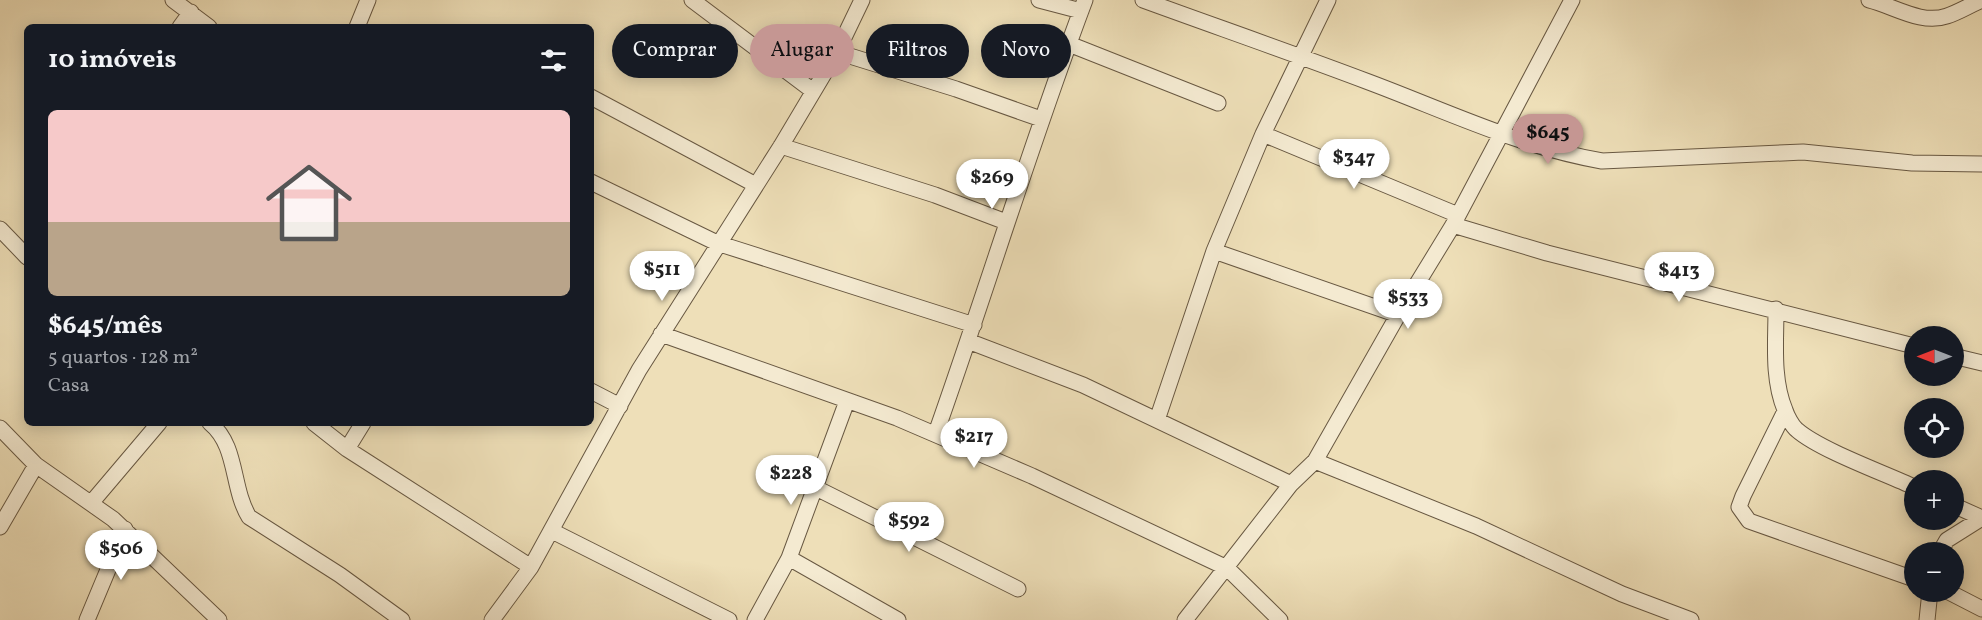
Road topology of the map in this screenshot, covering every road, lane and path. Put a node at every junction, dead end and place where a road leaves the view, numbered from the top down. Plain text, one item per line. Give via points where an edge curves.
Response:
1 (173, 0) edge
2 (368, 0) edge
3 (692, 0) edge
4 (862, 0) edge
5 (1040, 0) edge
6 (1143, 0) edge
7 (1328, 0) edge
8 (1572, 0) edge
9 (1869, 0) edge
10 (1980, 3) edge
11 (1083, 5) edge
12 (192, 12) junction
13 (182, 24) edge
14 (206, 24) edge
15 (358, 24) edge
16 (850, 24) edge
17 (1071, 38) edge
18 (1071, 45) edge
19 (854, 57) edge
20 (1299, 57) junction
21 (821, 78) edge
22 (1056, 78) edge
23 (813, 91) junction
24 (594, 99) edge
25 (1218, 103) dead end
26 (1041, 119) junction
27 (1263, 134) junction
28 (1500, 134) junction
29 (780, 146) junction
30 (1982, 164) edge
31 (594, 183) edge
32 (754, 184) junction
33 (1455, 220) junction
34 (1005, 222) junction
35 (0, 229) edge
36 (717, 243) junction
37 (24, 250) edge
38 (1214, 252) junction
39 (1776, 309) junction
40 (1398, 315) junction
41 (974, 325) junction
42 (661, 334) junction
43 (968, 341) junction
44 (1904, 343) edge
45 (1964, 359) edge
46 (1982, 363) edge
47 (594, 393) edge
48 (847, 401) junction
49 (620, 406) junction
50 (1785, 411) junction
51 (1157, 420) junction
52 (156, 426) edge
53 (214, 426) edge
54 (318, 426) edge
55 (361, 426) edge
56 (0, 428) edge
57 (936, 433) junction
58 (347, 449) junction
59 (1315, 461) junction
60 (36, 465) junction
61 (1904, 482) edge
62 (1291, 484) junction
63 (816, 488) junction
64 (92, 502) junction
65 (1964, 510) edge
66 (1982, 518) edge
67 (0, 527) edge
68 (125, 529) junction
69 (552, 531) junction
70 (1946, 542) edge
71 (789, 558) junction
72 (531, 567) junction
73 (1227, 568) junction
74 (1904, 575) edge
75 (1018, 589) dead end
76 (1964, 600) edge
77 (1929, 602) edge
78 (1982, 609) edge
79 (87, 620) edge
80 (219, 620) edge
81 (402, 620) edge
82 (492, 620) edge
83 (729, 620) edge
84 (755, 620) edge
85 (898, 620) edge
86 (1185, 620) edge
87 (1280, 620) edge
88 (1691, 620) edge
89 (1927, 620) edge

1 - 12 street
2 - 15 street
3 - 23 street
4 - 16 street
5 - 11 street
6 - 20 street
7 - 20 street
8 - 28 street
9 - 10 street via 1914,16 1932,18
11 - 17 street
12 - 13 street
12 - 14 street
18 - 25 street
19 - 26 street
20 - 27 street
20 - 28 street
21 - 23 street
22 - 26 street
23 - 29 street
24 - 32 street
26 - 34 street
27 - 33 street
27 - 38 street
28 - 30 street via 1602,161 1803,152 1884,161
28 - 33 street
29 - 32 street
29 - 34 street via 936,195
31 - 36 street
32 - 36 street
33 - 39 street via 1547,253
33 - 40 street
34 - 41 street
35 - 37 street
36 - 41 street
36 - 42 street
38 - 40 street
38 - 51 street
39 - 44 street
39 - 50 street via 1776,368
40 - 59 street
41 - 43 street
42 - 48 street
42 - 49 street
43 - 51 street via 1083,385
43 - 57 street
45 - 46 street
47 - 49 street
48 - 57 street
48 - 63 street
49 - 69 street
50 - 61 street via 1796,429 1809,438
50 - 74 street via 1743,496 1739,507 1742,513 1749,521
51 - 62 street
52 - 64 street
53 - 81 street via 223,434 241,504 249,517
54 - 58 street
55 - 58 street
56 - 60 street
57 - 73 street
58 - 72 street
59 - 62 street
59 - 88 street
60 - 64 street
60 - 67 street
62 - 73 street
63 - 71 street
63 - 75 street
64 - 68 street
65 - 66 street
66 - 70 street
68 - 79 street
68 - 80 street
69 - 72 street
69 - 83 street
71 - 84 street
71 - 85 street
72 - 82 street
73 - 86 street
73 - 87 street
76 - 78 street
77 - 89 street

